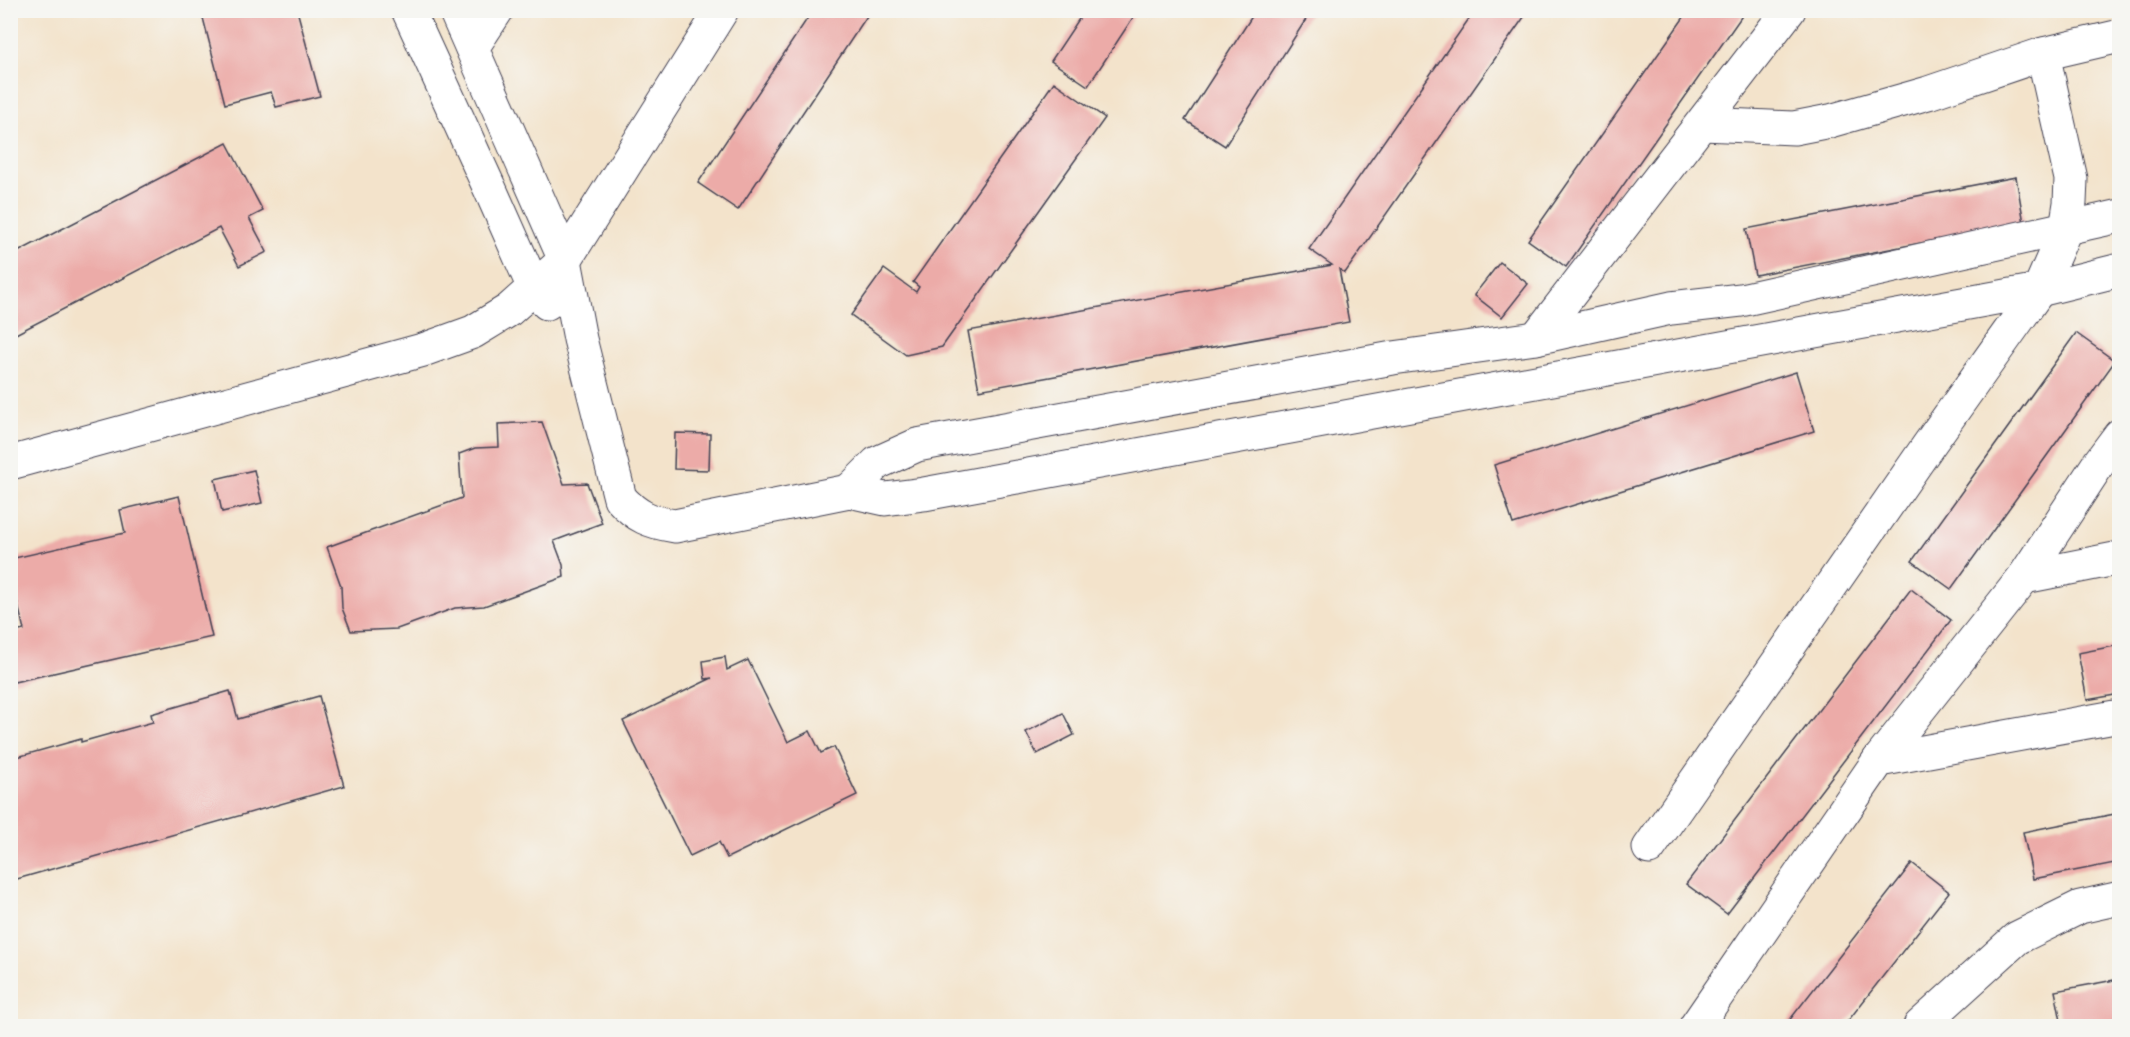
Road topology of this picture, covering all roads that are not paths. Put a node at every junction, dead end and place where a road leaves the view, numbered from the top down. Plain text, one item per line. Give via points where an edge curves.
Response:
1 (408, 10) edge
2 (455, 10) edge
3 (497, 10) edge
4 (722, 10) edge
5 (1789, 10) edge
6 (2120, 36) edge
7 (472, 48) junction
8 (2043, 54) junction
9 (1703, 124) junction
10 (2120, 216) edge
11 (2066, 228) junction
12 (565, 260) junction
13 (2120, 270) edge
14 (534, 288) junction
15 (2039, 290) junction
16 (1536, 338) junction
17 (580, 339) junction
18 (1393, 358) junction
19 (1404, 406) junction
20 (2120, 435) edge
21 (10, 463) edge
22 (849, 490) junction
23 (2120, 558) edge
24 (2024, 577) junction
25 (2120, 716) edge
26 (1879, 760) junction
27 (1649, 848) dead end
28 (2120, 898) edge
29 (1696, 1026) edge
30 (1920, 1026) edge

1 - 14 street
2 - 7 street
3 - 7 street
4 - 12 street
5 - 9 street
6 - 8 street
7 - 12 street
8 - 9 street via 1830,121 1794,128
8 - 11 street via 2071,179
9 - 16 street
10 - 11 street
11 - 15 street
11 - 16 street via 1741,300 1671,308
12 - 14 street
12 - 17 street
13 - 15 street
14 - 17 street
14 - 21 street via 509,310 473,332 423,350
15 - 19 street
15 - 27 street
16 - 18 street
17 - 22 street via 620,498 630,510 652,523 675,526
18 - 19 street
18 - 22 street via 917,445 877,463
19 - 22 street via 924,494 885,499
20 - 24 street
23 - 24 street
24 - 26 street
25 - 26 street
26 - 29 street
28 - 30 street via 2080,907 2017,938

